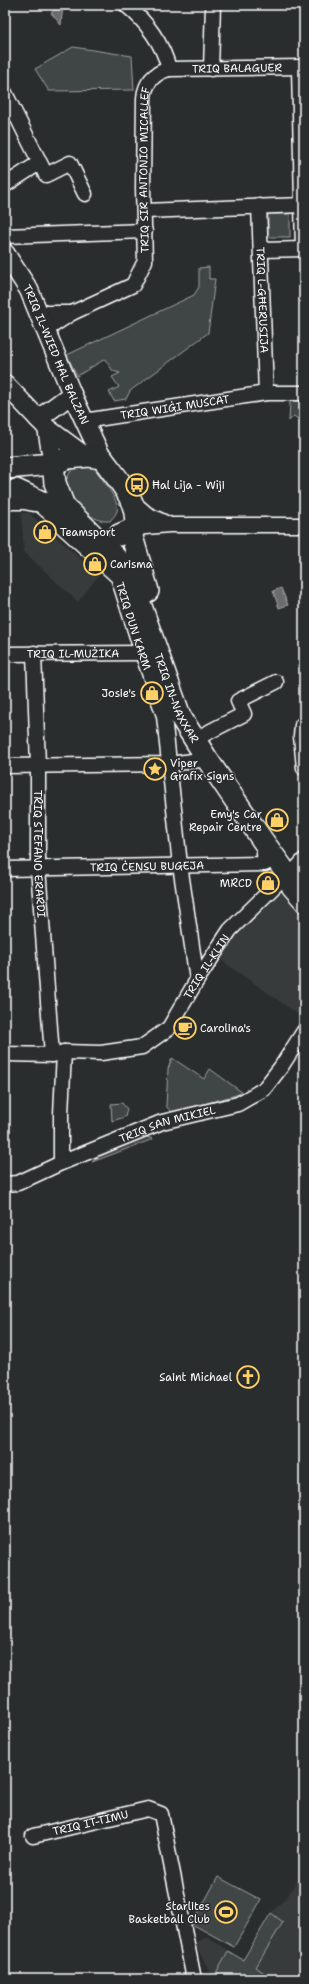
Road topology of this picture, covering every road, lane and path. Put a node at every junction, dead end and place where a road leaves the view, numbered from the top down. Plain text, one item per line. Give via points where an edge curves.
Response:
1 (126, 5) edge
2 (213, 5) edge
3 (302, 67) edge
4 (169, 69) junction
5 (211, 69) junction
6 (5, 93) edge
7 (39, 163) junction
8 (5, 186) edge
9 (85, 194) dead end
10 (303, 205) junction
11 (259, 206) junction
12 (145, 211) junction
13 (145, 231) junction
14 (5, 236) edge
15 (304, 249) edge
16 (262, 250) junction
17 (5, 252) edge
18 (39, 313) junction
19 (72, 313) junction
20 (46, 330) junction
21 (5, 384) edge
22 (266, 393) junction
23 (304, 393) edge
24 (72, 394) junction
25 (84, 421) junction
26 (42, 423) junction
27 (93, 457) junction
28 (53, 464) junction
29 (9, 467) edge
30 (9, 494) edge
31 (132, 501) junction
32 (64, 506) junction
33 (168, 525) junction
34 (304, 525) edge
35 (132, 529) junction
36 (93, 535) junction
37 (136, 592) junction
38 (34, 653) junction
39 (142, 653) junction
40 (5, 654) edge
41 (276, 682) dead end
42 (302, 725) dead end
43 (201, 736) junction
44 (207, 759) junction
45 (170, 764) junction
46 (5, 766) edge
47 (38, 766) junction
48 (304, 768) edge
49 (263, 841) junction
50 (265, 864) junction
51 (180, 865) junction
52 (38, 868) junction
53 (5, 869) edge
54 (295, 872) edge
55 (304, 892) edge
56 (304, 905) edge
57 (197, 980) junction
58 (304, 1031) edge
59 (5, 1054) edge
60 (58, 1054) junction
61 (61, 1163) junction
62 (5, 1184) edge
63 (33, 1836) dead end
64 (194, 1979) edge

1 - 4 street via 138,15 165,52
2 - 5 street
3 - 5 street, TRIQ BALAGUER
3 - 10 street
4 - 5 street, TRIQ BALAGUER
4 - 12 street, TRIQ SIR ANTONIO MICALLEF via 154,76 144,90
6 - 7 street
7 - 8 street
7 - 9 street via 46,175 70,163
10 - 11 street
10 - 15 street
11 - 12 street
11 - 16 street, TRIQ L-GĦERUSIJA
12 - 13 street, TRIQ SIR ANTONIO MICALLEF
13 - 14 street
13 - 19 street, TRIQ SIR ANTONIO MICALLEF via 145,261 133,285
15 - 16 street
16 - 22 street, TRIQ L-GĦERUSIJA
17 - 18 main road, TRIQ IL-WIED ĦAL BALZAN via 29,290
18 - 19 street, TRIQ SIR ANTONIO MICALLEF
18 - 20 main road, TRIQ IL-WIED ĦAL BALZAN
19 - 20 street, TRIQ SIR ANTONIO MICALLEF
20 - 24 main road, TRIQ IL-WIED ĦAL BALZAN
21 - 26 main road, TRIQ IN-NAXXAR
22 - 23 street, TRIQ WIĠI MUSCAT
22 - 25 street, TRIQ WIĠI MUSCAT
24 - 25 main road, TRIQ IL-WIED ĦAL BALZAN
24 - 26 main road
25 - 27 main road, TRIQ IL-WIED ĦAL BALZAN
26 - 27 main road, TRIQ IN-NAXXAR
26 - 28 main road, TRIQ IN-NAXXAR
27 - 28 highway via 68,458
27 - 31 highway, TRIQ IN-NAXXAR
28 - 29 highway
28 - 32 highway, TRIQ IN-NAXXAR via 55,483
30 - 32 highway via 39,494
30 - 37 highway via 42,502 121,572
30 - 39 street, TRIQ DUN KARM via 24,502 38,505 118,578
31 - 33 street via 147,514
31 - 35 highway, TRIQ IN-NAXXAR via 137,516
32 - 36 highway, TRIQ IN-NAXXAR
33 - 34 street
33 - 35 street
35 - 36 highway via 113,537
35 - 43 highway, TRIQ IN-NAXXAR via 173,668
36 - 37 highway, TRIQ IN-NAXXAR via 125,567
37 - 44 highway, TRIQ IN-NAXXAR via 180,716
38 - 39 street, TRIQ IL-MUŻIKA
38 - 40 street, TRIQ IL-MUŻIKA
38 - 47 street, TRIQ STEFANO ERARDI
39 - 45 street, TRIQ DUN KARM via 164,716
41 - 43 street via 238,701 244,714
42 - 48 street
43 - 54 highway, TRIQ IN-NAXXAR
44 - 45 street
44 - 49 highway, TRIQ IN-NAXXAR
45 - 47 street
45 - 51 street, TRIQ DUN KARM
46 - 47 street
47 - 52 street, TRIQ STEFANO ERARDI
49 - 50 street
49 - 54 highway, TRIQ IN-NAXXAR
50 - 51 street, TRIQ ĊENSU BUGEJA
50 - 54 street, TRIQ IN-NAXXAR
51 - 52 street, TRIQ ĊENSU BUGEJA
51 - 57 street, TRIQ DUN KARM
52 - 53 street, TRIQ ĊENSU BUGEJA
52 - 60 street, TRIQ STEFANO ERARDI
54 - 55 highway, TRIQ IN-NAXXAR
54 - 56 street, TRIQ IN-NAXXAR
54 - 57 street, TRIQ IL-KLIN via 230,930
57 - 60 street, TRIQ IL-KLIN via 169,1028 142,1047 101,1053
58 - 61 street, TRIQ SAN MIKIEL via 264,1089 238,1104 162,1122
59 - 60 street, TRIQ IL-KLIN
60 - 61 street, TRIQ STEFANO ERARDI
61 - 62 street, TRIQ SAN MIKIEL via 18,1183
63 - 64 street, TRIQ IT-TIMU via 148,1809 161,1814

